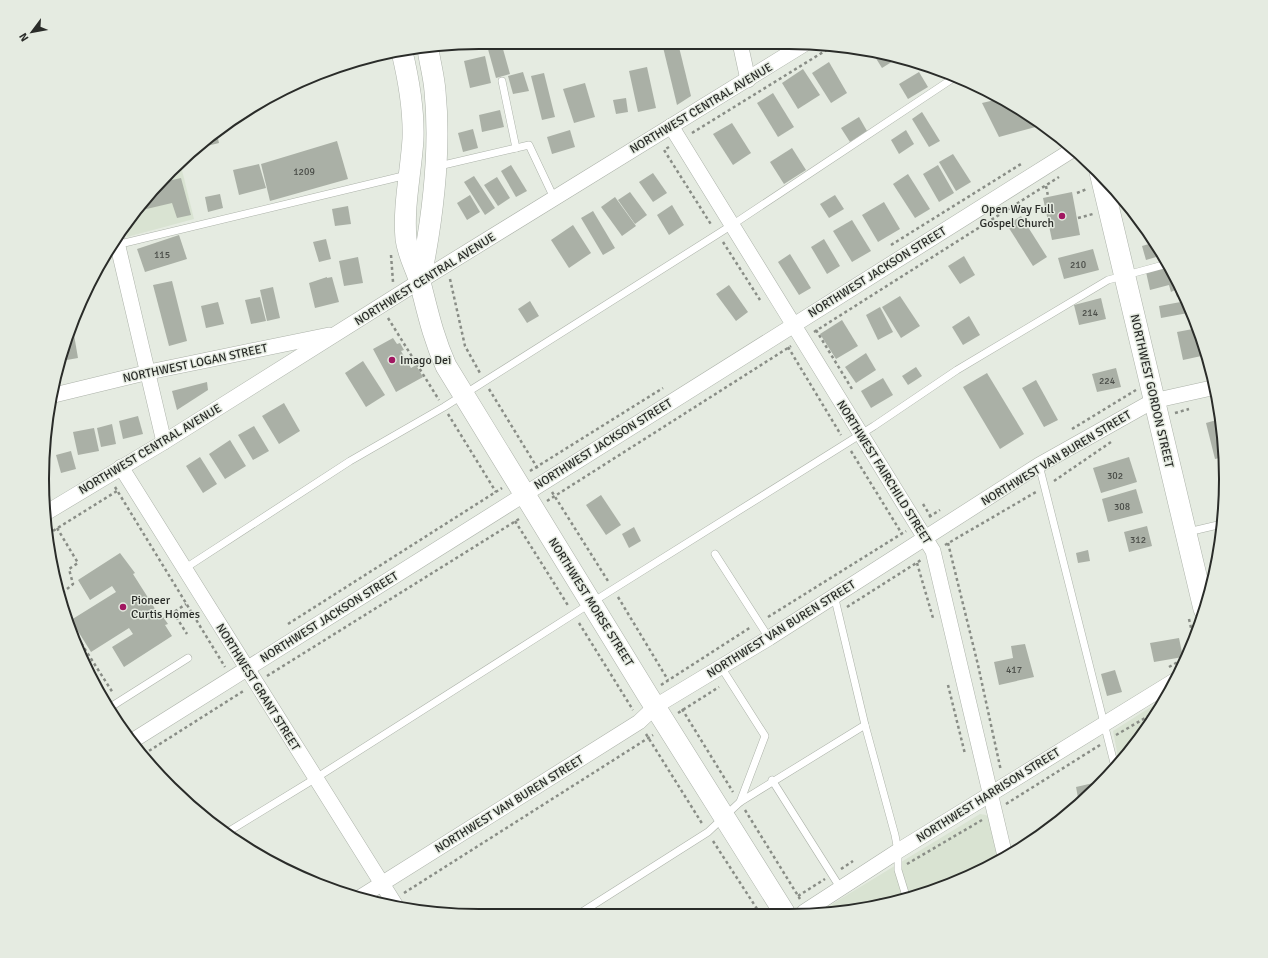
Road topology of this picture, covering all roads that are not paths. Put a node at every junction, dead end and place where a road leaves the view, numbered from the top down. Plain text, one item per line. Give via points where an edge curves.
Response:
1 (741, 49) edge
2 (796, 49) edge
3 (429, 52) edge
4 (403, 56) edge
5 (748, 80) junction
6 (502, 81) dead end
7 (950, 81) edge
8 (671, 126) junction
9 (516, 148) junction
10 (1069, 152) edge
11 (434, 167) junction
12 (409, 174) junction
13 (1103, 186) edge
14 (554, 198) junction
15 (732, 224) junction
16 (120, 242) edge
17 (116, 248) edge
18 (1162, 265) edge
19 (1124, 275) junction
20 (420, 281) junction
21 (794, 324) junction
22 (340, 332) junction
23 (149, 372) junction
24 (1210, 389) edge
25 (57, 394) edge
26 (462, 394) junction
27 (1155, 409) junction
28 (861, 434) junction
29 (164, 442) junction
30 (1040, 465) junction
31 (121, 467) junction
32 (529, 502) junction
33 (50, 510) edge
34 (1216, 525) edge
35 (1186, 533) junction
36 (925, 538) junction
37 (715, 554) dead end
38 (184, 569) junction
39 (834, 595) junction
40 (1201, 598) edge
41 (591, 603) junction
42 (769, 638) junction
43 (188, 658) dead end
44 (721, 666) junction
45 (247, 669) junction
46 (1165, 686) edge
47 (113, 705) edge
48 (660, 714) junction
49 (1105, 724) junction
50 (865, 725) junction
51 (136, 738) edge
52 (1114, 761) edge
53 (316, 778) junction
54 (772, 780) junction
55 (991, 794) junction
56 (740, 802) junction
57 (725, 816) junction
58 (231, 830) edge
59 (898, 851) junction
60 (1004, 851) edge
61 (382, 884) junction
62 (841, 889) junction
63 (905, 893) edge
64 (366, 894) edge
65 (392, 900) edge
66 (810, 908) edge
67 (587, 909) edge
68 (782, 909) edge

1 - 5 street
2 - 5 street, NORTHWEST CENTRAL AVENUE
3 - 11 main road, NORTHWEST MORSE STREET via 436,97 437,141
4 - 12 main road, NORTHWEST MORSE STREET via 410,85 412,111 413,138
5 - 8 street, NORTHWEST CENTRAL AVENUE
6 - 9 lane
7 - 15 lane
8 - 14 street, NORTHWEST CENTRAL AVENUE
8 - 15 street, NORTHWEST FAIRCHILD STREET
9 - 11 lane
9 - 14 lane via 529,145
10 - 21 street, NORTHWEST JACKSON STREET
11 - 20 main road, NORTHWEST MORSE STREET via 430,234
12 - 16 lane
12 - 20 main road, NORTHWEST MORSE STREET via 406,239
13 - 19 main road, NORTHWEST GORDON STREET
14 - 20 street, NORTHWEST CENTRAL AVENUE
15 - 21 street, NORTHWEST FAIRCHILD STREET
15 - 26 lane
17 - 23 street
18 - 19 lane
19 - 27 main road, NORTHWEST GORDON STREET
19 - 28 lane via 1108,280 963,366
20 - 22 street, NORTHWEST CENTRAL AVENUE
20 - 26 main road, NORTHWEST MORSE STREET via 437,346
21 - 28 street, NORTHWEST FAIRCHILD STREET
21 - 32 street, NORTHWEST JACKSON STREET
22 - 23 street, NORTHWEST LOGAN STREET
22 - 29 street, NORTHWEST CENTRAL AVENUE
23 - 25 street, NORTHWEST LOGAN STREET
23 - 29 street
24 - 27 street, NORTHWEST VAN BUREN STREET
26 - 32 main road, NORTHWEST MORSE STREET
26 - 38 lane via 350,461
27 - 30 street, NORTHWEST VAN BUREN STREET
27 - 35 main road, NORTHWEST GORDON STREET
28 - 36 street, NORTHWEST FAIRCHILD STREET
28 - 41 lane
29 - 31 street, NORTHWEST CENTRAL AVENUE
30 - 36 street, NORTHWEST VAN BUREN STREET
30 - 49 lane
31 - 33 street, NORTHWEST CENTRAL AVENUE
31 - 38 street, NORTHWEST GRANT STREET
32 - 41 main road, NORTHWEST MORSE STREET
32 - 45 street, NORTHWEST JACKSON STREET
34 - 35 lane
35 - 40 main road, NORTHWEST GORDON STREET
36 - 39 street, NORTHWEST VAN BUREN STREET
36 - 55 street, NORTHWEST FAIRCHILD STREET via 933,551
37 - 42 lane
38 - 45 street, NORTHWEST GRANT STREET
39 - 42 street, NORTHWEST VAN BUREN STREET
39 - 50 lane
41 - 48 main road, NORTHWEST MORSE STREET
41 - 53 lane
42 - 44 street, NORTHWEST VAN BUREN STREET
43 - 47 lane
44 - 48 street, NORTHWEST VAN BUREN STREET
44 - 56 lane via 765,736
45 - 51 street, NORTHWEST JACKSON STREET
45 - 53 street, NORTHWEST GRANT STREET
46 - 49 street, NORTHWEST HARRISON STREET
48 - 57 main road, NORTHWEST MORSE STREET
48 - 61 street, NORTHWEST VAN BUREN STREET via 639,722
49 - 52 lane
49 - 55 street, NORTHWEST HARRISON STREET
50 - 54 lane
50 - 59 lane
53 - 58 lane
53 - 61 street, NORTHWEST GRANT STREET
54 - 56 lane
54 - 62 lane
55 - 59 street, NORTHWEST HARRISON STREET
55 - 60 street, NORTHWEST FAIRCHILD STREET
56 - 57 lane
57 - 67 lane via 708,832
57 - 68 main road, NORTHWEST MORSE STREET
59 - 62 street, NORTHWEST HARRISON STREET
59 - 63 lane via 898,870
61 - 64 street, NORTHWEST VAN BUREN STREET
61 - 65 street, NORTHWEST GRANT STREET
62 - 66 street, NORTHWEST HARRISON STREET

